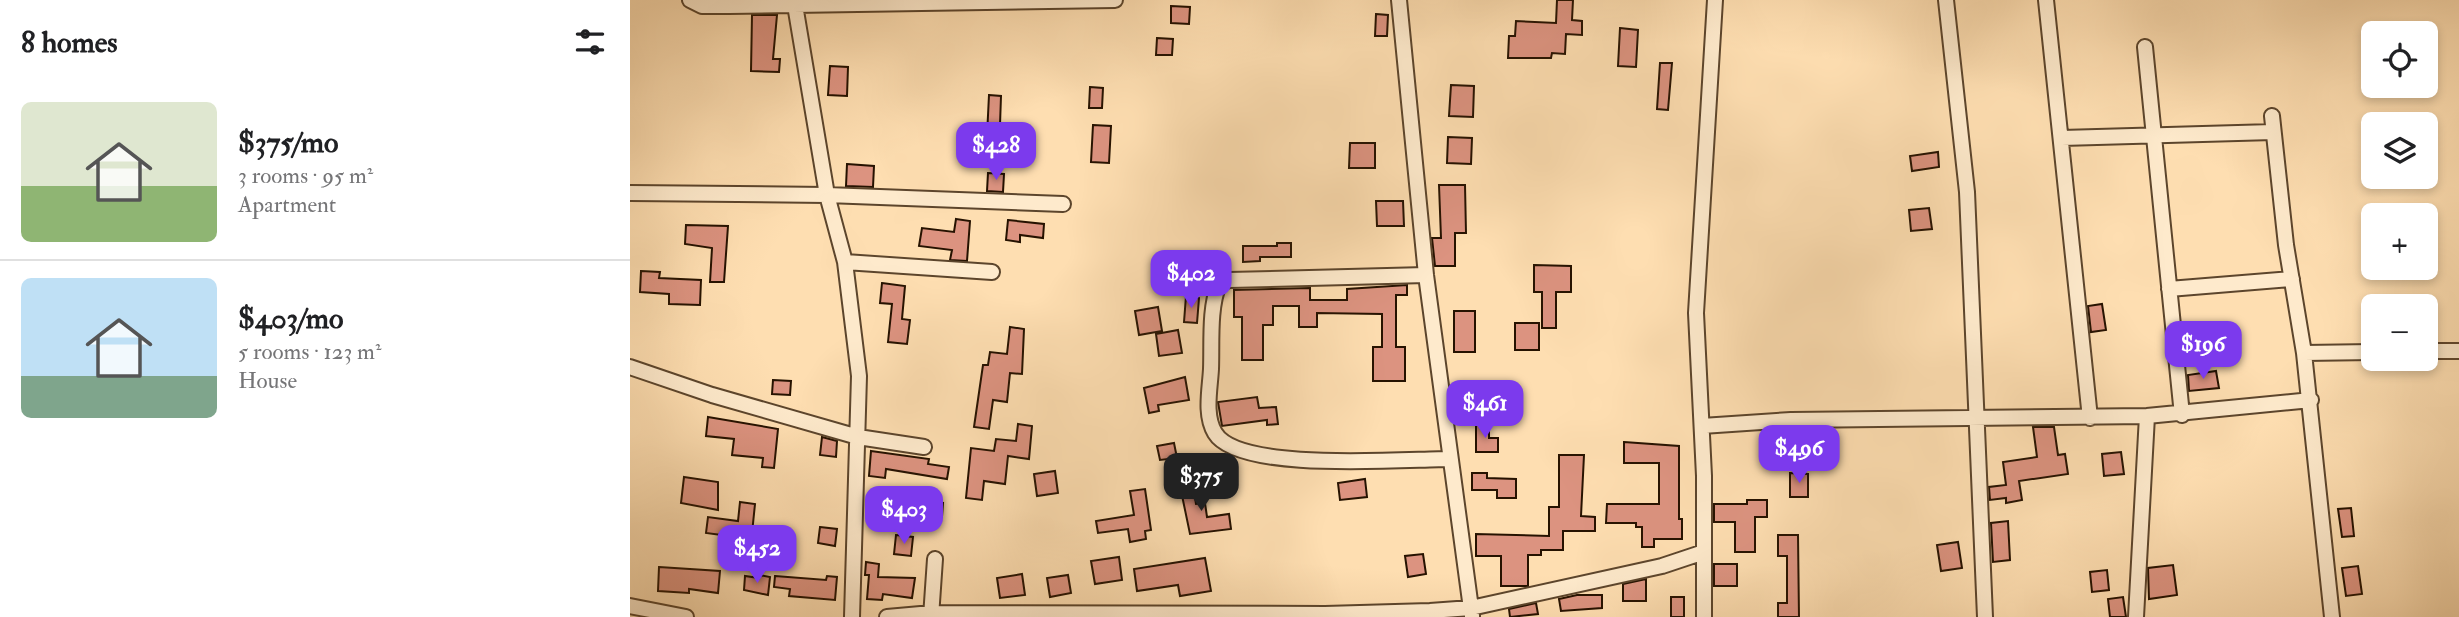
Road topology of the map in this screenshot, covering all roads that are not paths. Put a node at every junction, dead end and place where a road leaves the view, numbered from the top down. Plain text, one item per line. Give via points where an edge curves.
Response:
1 (690, 0) edge
2 (1115, 0) edge
3 (1399, 0) edge
4 (1715, 0) edge
5 (1945, 0) edge
6 (2046, 0) edge
7 (795, 5) junction
8 (2145, 47) dead end
9 (2273, 116) dead end
10 (2273, 132) junction
11 (2154, 134) junction
12 (2062, 138) junction
13 (630, 192) edge
14 (827, 195) junction
15 (1063, 204) dead end
16 (845, 262) junction
17 (992, 272) dead end
18 (1426, 275) junction
19 (2292, 279) junction
20 (2169, 289) junction
21 (2438, 351) edge
22 (2459, 351) edge
23 (2361, 352) edge
24 (2304, 353) junction
25 (630, 367) edge
26 (2311, 400) junction
27 (2182, 415) junction
28 (2147, 416) junction
29 (2090, 418) junction
30 (1976, 419) junction
31 (1702, 426) junction
32 (858, 437) junction
33 (924, 447) dead end
34 (1450, 459) junction
35 (1704, 552) junction
36 (935, 559) dead end
37 (630, 606) edge
38 (1471, 612) edge
39 (931, 615) edge
40 (687, 617) edge
41 (852, 617) edge
42 (887, 617) edge
43 (1704, 617) edge
44 (1985, 617) edge
45 (2136, 617) edge
46 (2332, 617) edge

1 - 7 street via 702,6
2 - 7 street
3 - 18 street
4 - 31 street via 1696,313
5 - 30 street via 1967,192
6 - 12 street
7 - 14 street
8 - 11 street
9 - 10 street
10 - 11 street
10 - 19 street
11 - 12 street
11 - 20 street
12 - 29 street
13 - 14 street
14 - 15 street
14 - 16 street
16 - 17 street
16 - 32 street via 859,376
18 - 34 street
18 - 34 street via 1228,280 1219,284 1210,421 1225,443 1284,460
19 - 20 street
19 - 24 street
20 - 27 street
21 - 22 street
23 - 24 street
24 - 26 street
25 - 32 street
26 - 27 street
26 - 46 street
27 - 28 street
28 - 29 street
28 - 45 street
29 - 30 street
30 - 31 street via 1791,420
30 - 44 street
31 - 35 street
32 - 33 street
32 - 41 street
34 - 38 street
35 - 38 street
35 - 43 street
36 - 39 street
37 - 40 street
38 - 39 street
39 - 42 street

